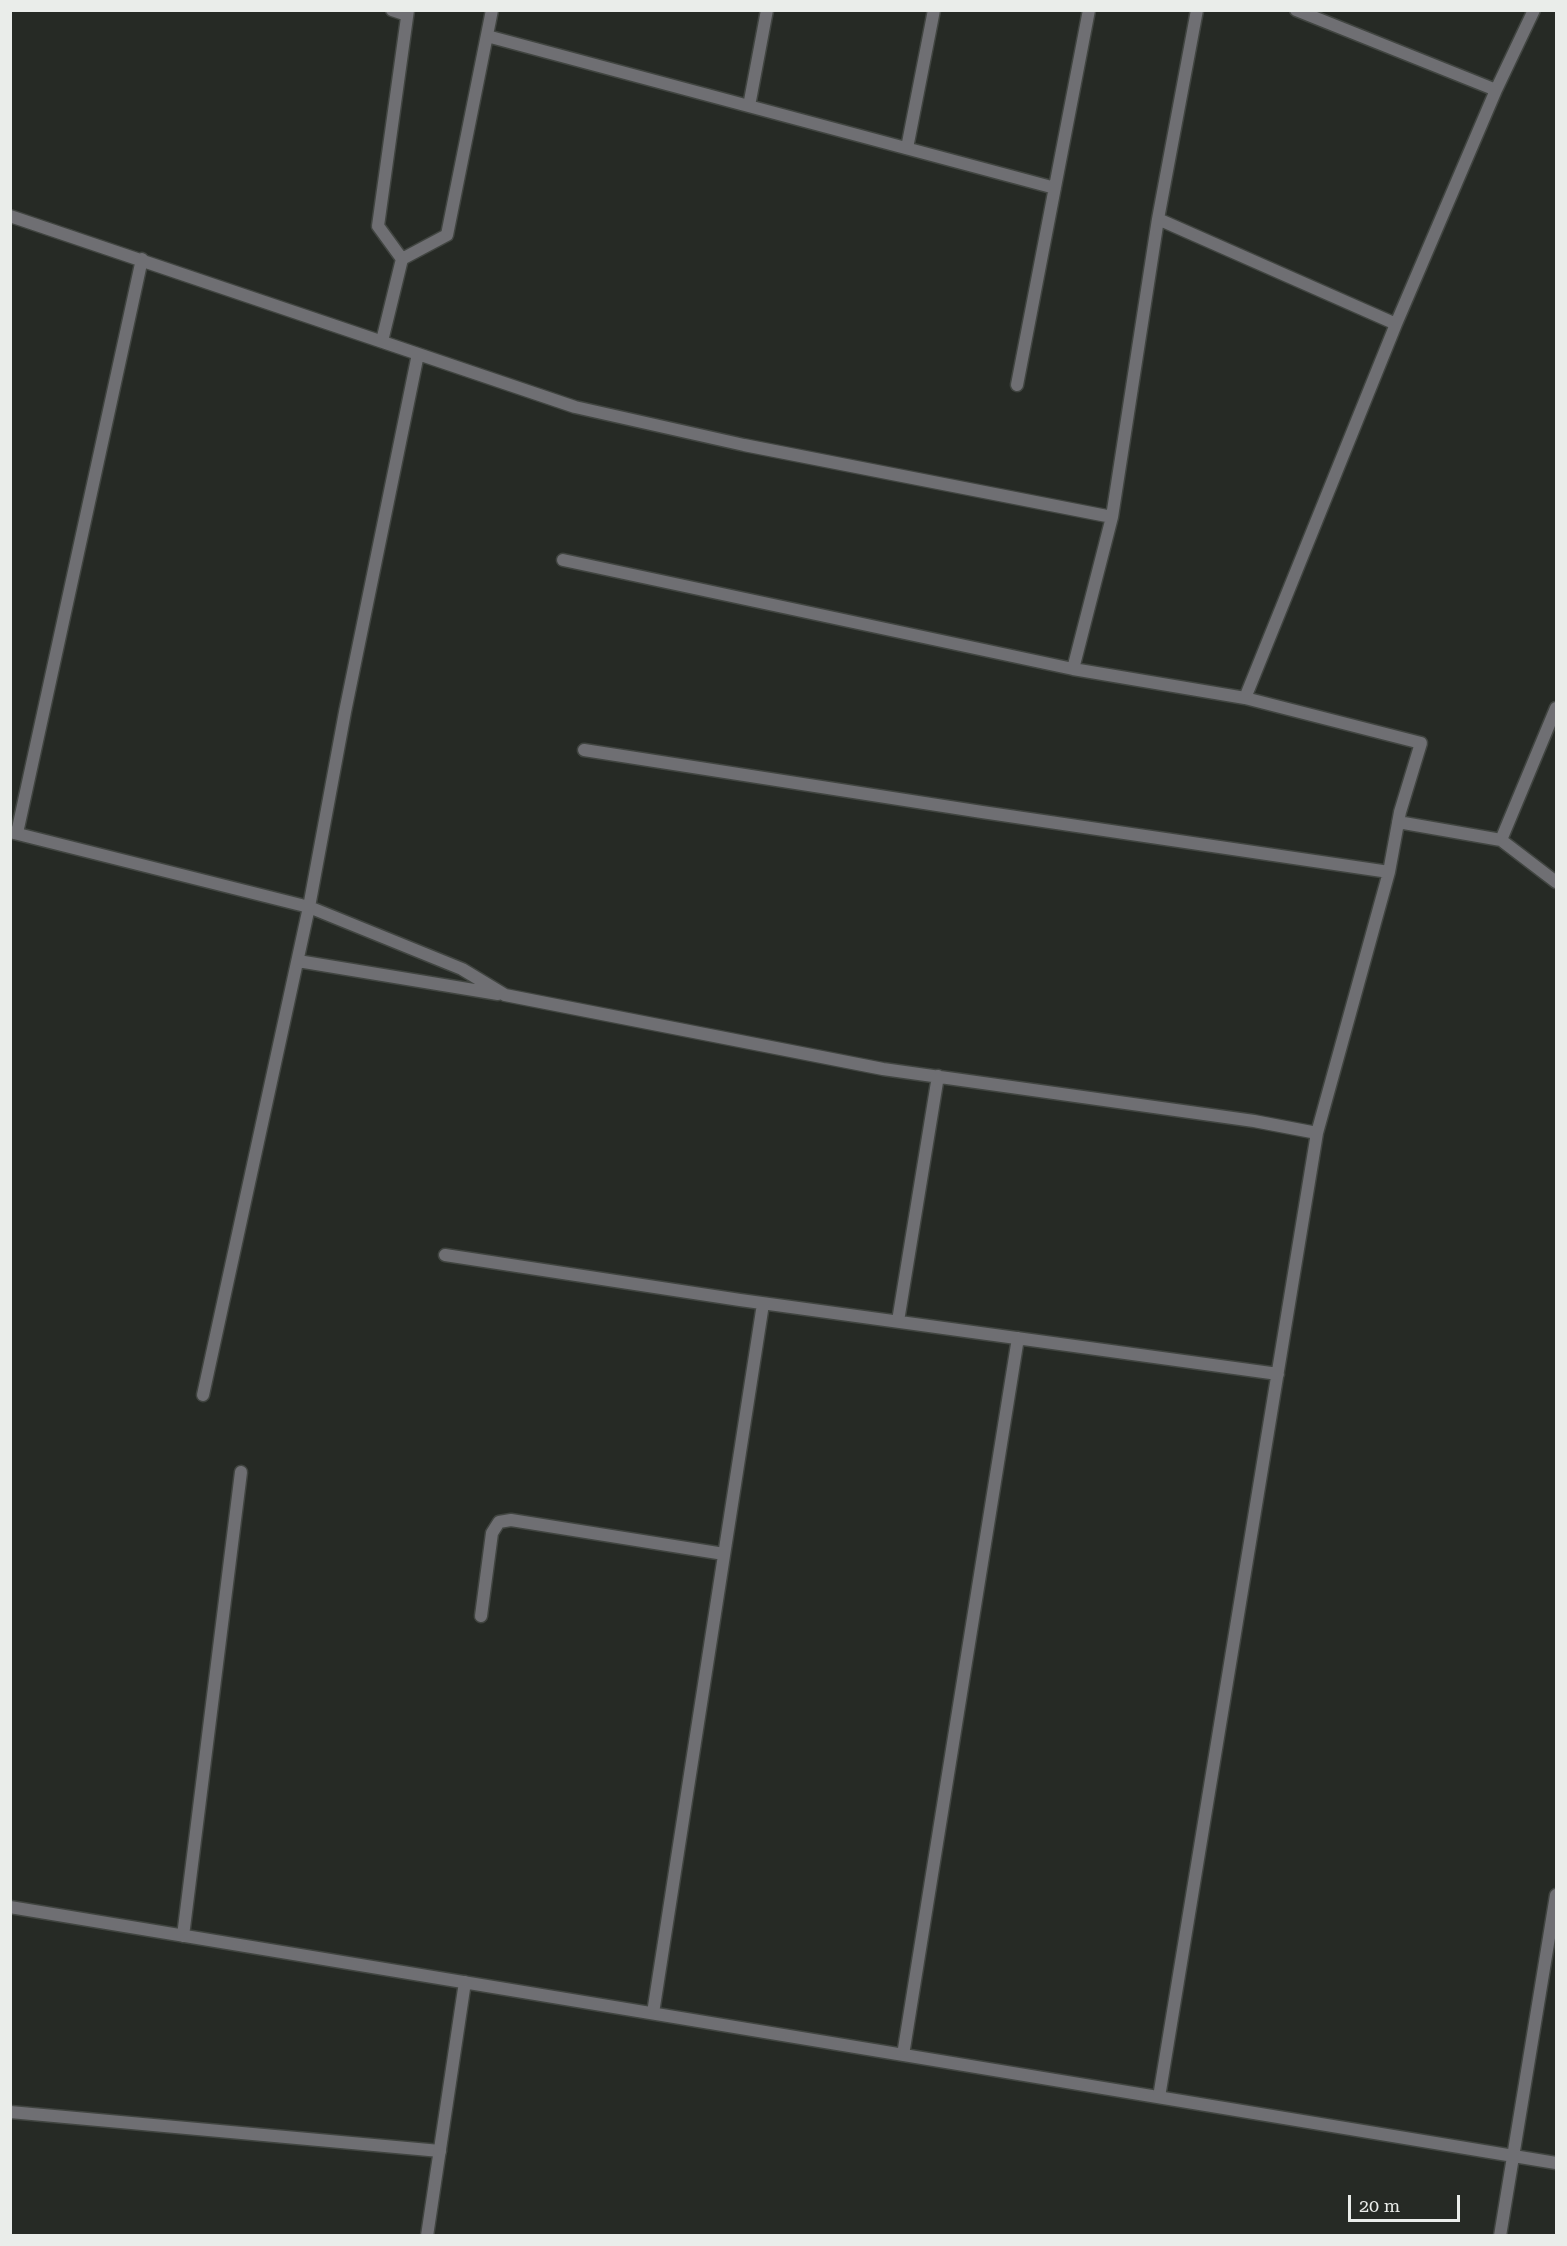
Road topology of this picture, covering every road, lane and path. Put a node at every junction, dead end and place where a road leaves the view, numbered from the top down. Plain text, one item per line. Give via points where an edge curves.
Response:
1 (392, 10) edge
2 (492, 10) edge
3 (768, 10) edge
4 (934, 10) edge
5 (1089, 10) edge
6 (1197, 10) edge
7 (1296, 10) edge
8 (1534, 10) edge
9 (407, 13) edge
10 (487, 36) junction
11 (1496, 90) junction
12 (749, 106) junction
13 (907, 148) junction
14 (1055, 188) junction
15 (10, 216) edge
16 (1158, 219) junction
17 (402, 259) junction
18 (142, 260) junction
19 (1396, 324) junction
20 (382, 341) junction
21 (418, 354) junction
22 (1017, 385) dead end
23 (1112, 517) junction
24 (563, 560) dead end
25 (1073, 669) junction
26 (1245, 698) junction
27 (1557, 708) edge
28 (584, 750) dead end
29 (1398, 822) junction
30 (14, 832) edge
31 (1501, 840) junction
32 (1389, 872) junction
33 (1557, 882) edge
34 (309, 907) junction
35 (298, 961) junction
36 (506, 995) junction
37 (938, 1076) junction
38 (1317, 1133) junction
39 (446, 1255) dead end
40 (763, 1304) junction
41 (898, 1321) junction
42 (1018, 1338) junction
43 (1278, 1374) junction
44 (203, 1395) dead end
45 (241, 1472) dead end
46 (724, 1554) junction
47 (481, 1616) dead end
48 (1557, 1895) edge
49 (10, 1907) edge
50 (183, 1936) junction
51 (465, 1982) junction
52 (653, 2013) junction
53 (903, 2055) junction
54 (1159, 2097) junction
55 (10, 2112) edge
56 (440, 2151) junction
57 (1515, 2156) junction
58 (1557, 2163) edge
59 (428, 2235) edge
60 (1500, 2235) edge

1 - 9 street
2 - 10 street
3 - 12 street
4 - 13 street
5 - 14 street
6 - 16 street
7 - 11 street
8 - 11 street
9 - 17 street via 378,226
10 - 12 street
10 - 17 street via 447,235
11 - 19 street
12 - 13 street
13 - 14 street
14 - 22 street
15 - 18 street
16 - 19 street
16 - 23 street
17 - 20 street
18 - 20 street
18 - 30 street
19 - 26 street
20 - 21 street
21 - 23 street via 575,407 744,445
21 - 34 street
23 - 25 street
24 - 25 street
25 - 26 street
26 - 29 street via 1421,742
27 - 31 street
28 - 32 street
29 - 31 street
29 - 32 street
30 - 34 street
31 - 33 street
32 - 38 street
34 - 35 street
34 - 36 street via 462,969
35 - 36 street
35 - 44 street
36 - 37 street via 883,1069
37 - 38 street
37 - 41 street
38 - 43 street
39 - 40 street
40 - 41 street
40 - 46 street
41 - 42 street
42 - 43 street
42 - 53 street
43 - 54 street
45 - 50 street
46 - 47 street via 511,1520 499,1522 492,1533
46 - 52 street
48 - 57 street
49 - 50 street
50 - 51 street
51 - 52 street
51 - 56 street
52 - 53 street
53 - 54 street
54 - 57 street
55 - 56 street
56 - 59 street
57 - 58 street
57 - 60 street

